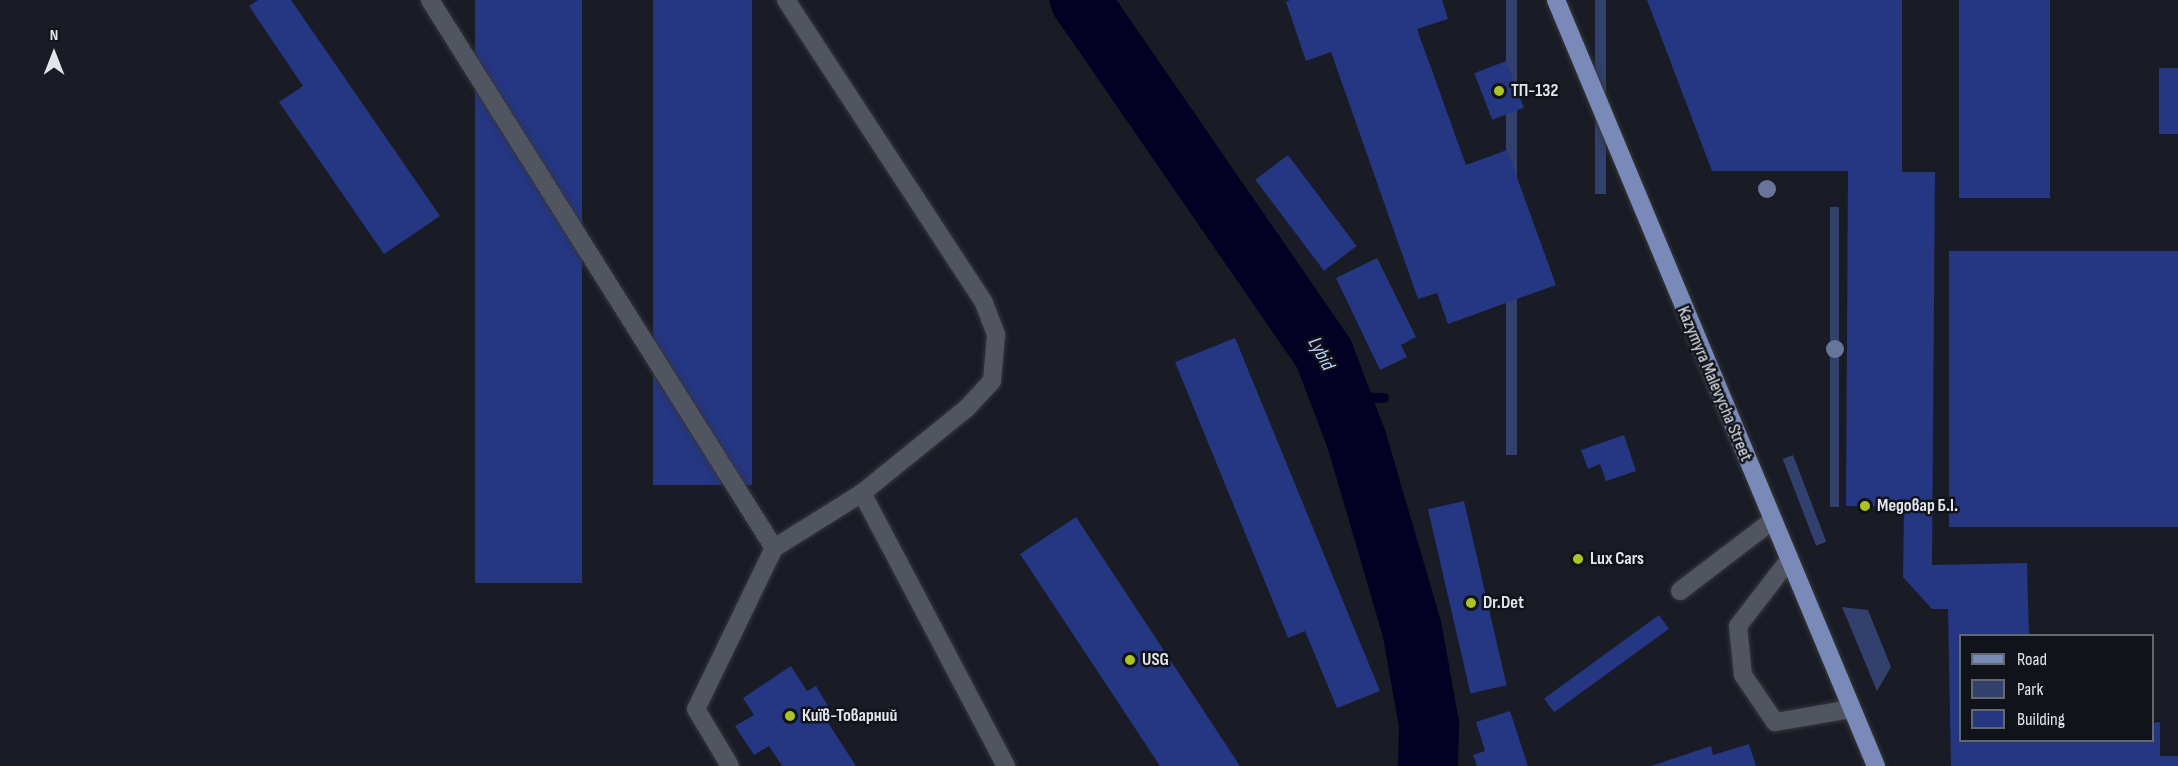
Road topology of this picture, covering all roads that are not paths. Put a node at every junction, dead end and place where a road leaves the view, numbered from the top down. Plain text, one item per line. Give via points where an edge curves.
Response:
1 (430, 0) edge
2 (786, 0) edge
3 (1556, 0) edge
4 (862, 493) junction
5 (1772, 521) junction
6 (774, 548) junction
7 (1789, 561) junction
8 (1680, 591) dead end
9 (1852, 709) junction
10 (730, 766) edge
11 (1006, 766) edge
12 (1876, 766) edge

1 - 6 lane
2 - 4 lane via 984,303 996,335 992,381 967,408
3 - 5 main road, Kazymyra Malevycha Street
4 - 6 lane
4 - 11 lane
5 - 7 main road, Kazymyra Malevycha Street
5 - 8 lane
6 - 10 lane via 696,709
7 - 9 main road, Kazymyra Malevycha Street
7 - 9 lane via 1738,626 1743,675 1775,722
9 - 12 main road, Kazymyra Malevycha Street

